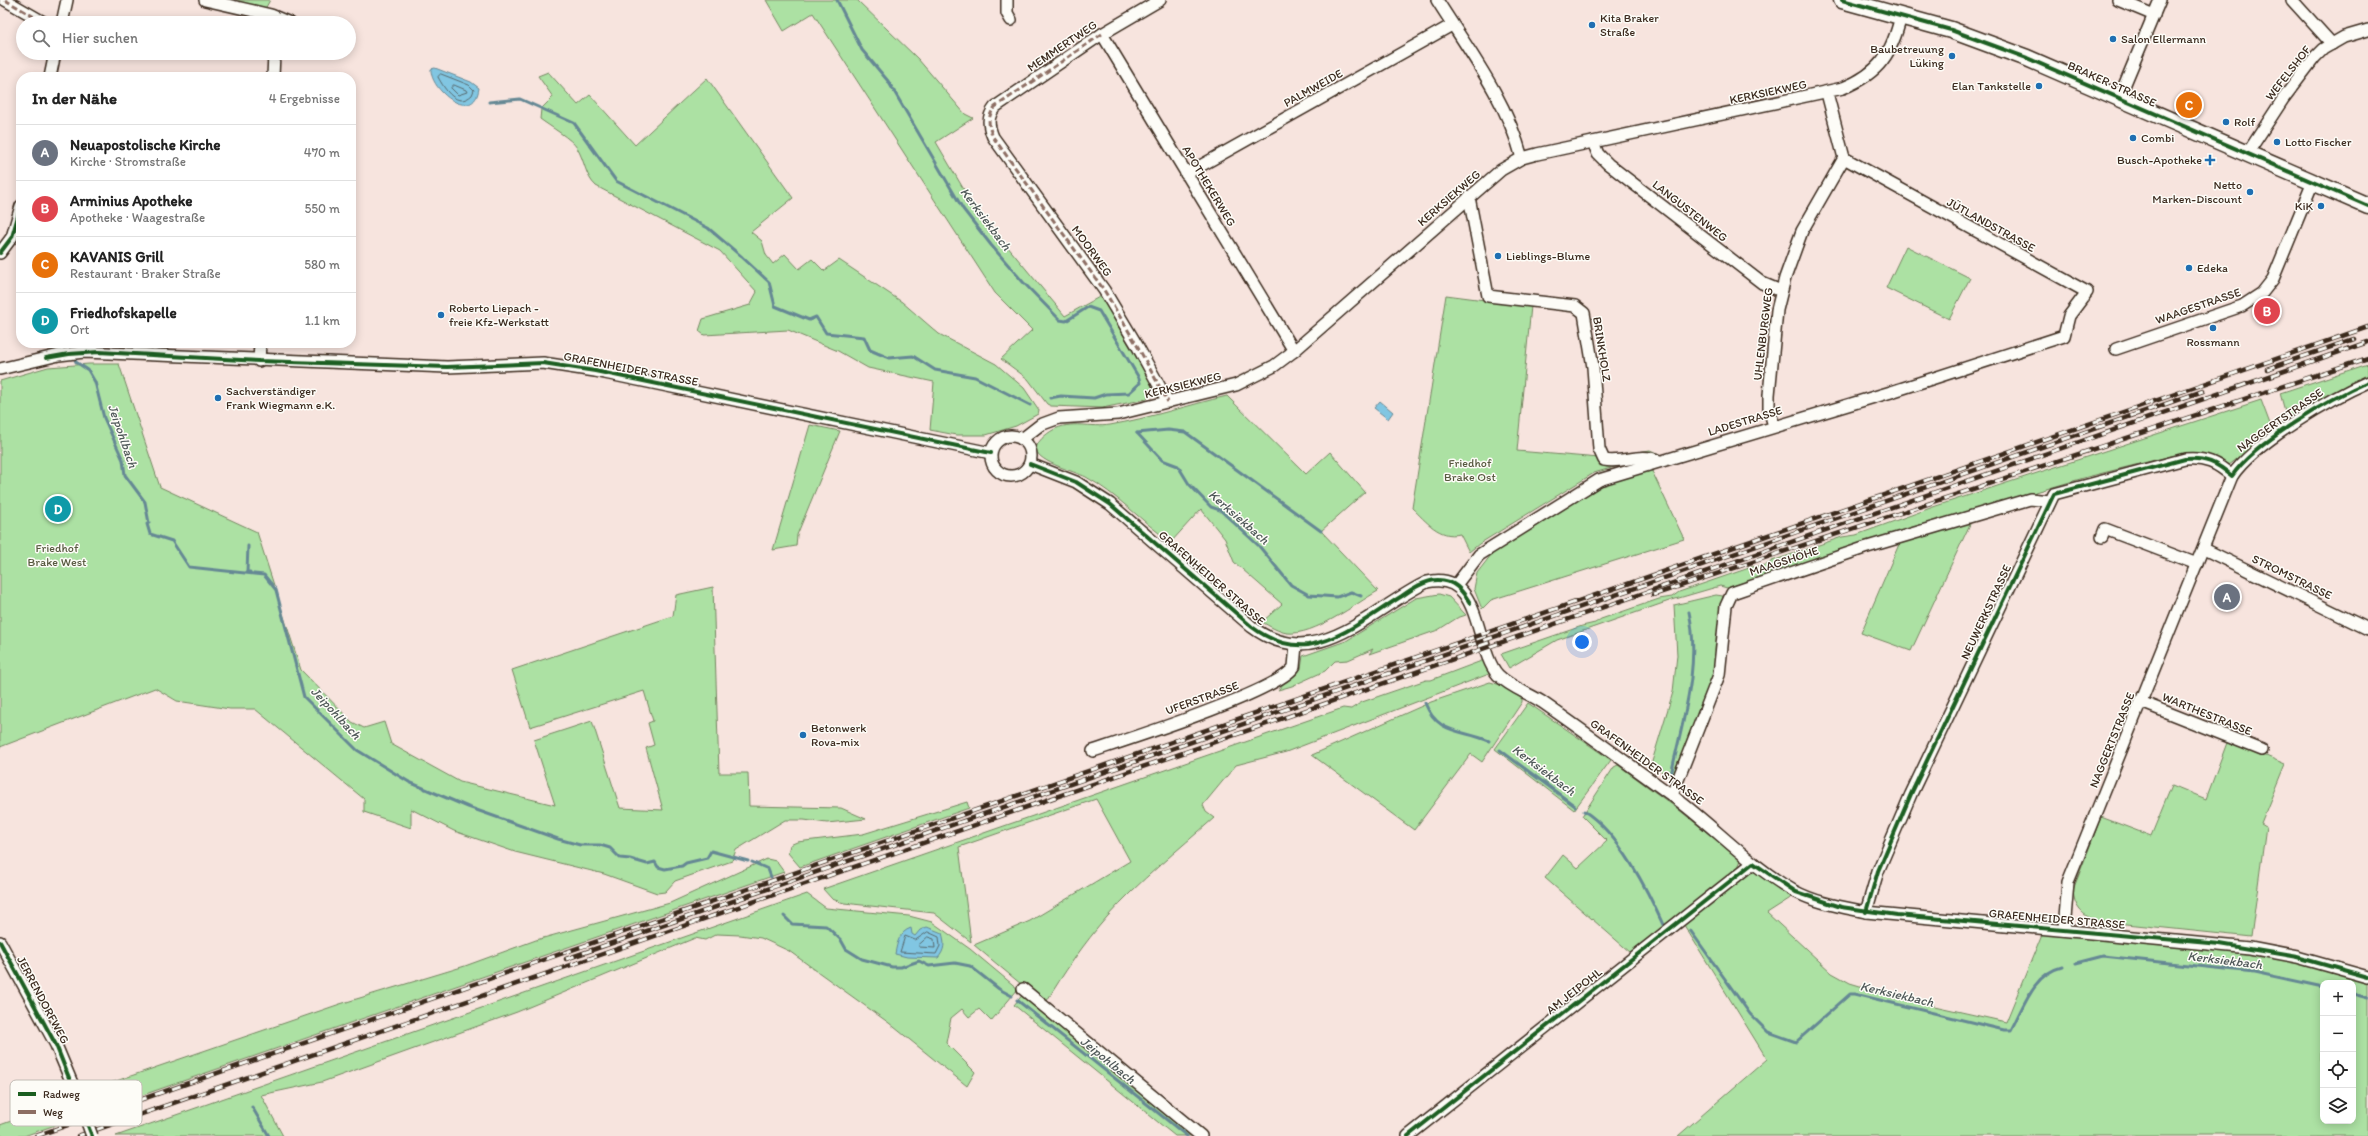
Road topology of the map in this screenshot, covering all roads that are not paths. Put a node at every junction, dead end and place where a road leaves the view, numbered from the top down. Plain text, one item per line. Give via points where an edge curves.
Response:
1 (5, 0) edge
2 (67, 0) edge
3 (205, 0) edge
4 (1007, 0) edge
5 (1160, 0) edge
6 (1437, 0) edge
7 (1842, 0) edge
8 (2118, 0) edge
9 (2160, 0) edge
10 (2292, 0) edge
11 (2154, 15) junction
12 (33, 16) edge
13 (64, 16) edge
14 (262, 16) edge
15 (1901, 16) junction
16 (1011, 20) dead end
17 (1452, 25) junction
18 (2368, 30) edge
19 (1102, 34) junction
20 (2332, 44) junction
21 (54, 60) edge
22 (274, 60) edge
23 (51, 72) edge
24 (273, 72) edge
25 (1827, 93) junction
26 (2119, 98) junction
27 (989, 122) joint
28 (1593, 142) junction
29 (2247, 154) junction
30 (1522, 158) junction
31 (1844, 158) junction
32 (1186, 174) junction
33 (2312, 182) junction
34 (1469, 197) junction
35 (2368, 206) edge
36 (16, 223) edge
37 (0, 253) edge
38 (1781, 291) junction
39 (2066, 331) joint
40 (260, 348) edge
41 (2116, 349) dead end
42 (1294, 351) junction
43 (259, 361) junction
44 (0, 369) edge
45 (2368, 382) edge
46 (1168, 402) junction
47 (1774, 426) junction
48 (1022, 439) junction
49 (991, 453) junction
50 (1659, 461) junction
51 (1030, 464) junction
52 (2232, 476) junction
53 (2050, 501) junction
54 (2102, 537) dead end
55 (2204, 549) junction
56 (2197, 564) junction
57 (1456, 585) junction
58 (2368, 629) edge
59 (1296, 645) junction
60 (2141, 702) junction
61 (2262, 750) dead end
62 (1093, 751) dead end
63 (1672, 795) junction
64 (1753, 863) junction
65 (1866, 912) junction
66 (2064, 930) junction
67 (0, 942) edge
68 (4, 958) edge
69 (2368, 977) edge
70 (1023, 989) dead end
71 (71, 1080) edge
72 (88, 1126) edge
73 (92, 1136) edge
74 (1201, 1136) edge
75 (1408, 1136) edge

1 - 12 street
2 - 13 street
3 - 14 street
4 - 16 street via 1007,13
5 - 19 street, MEMMERTWEG
6 - 17 street
7 - 15 main road, BRAKER STRASSE
8 - 11 street
9 - 11 street
10 - 20 street
11 - 26 street
15 - 25 street, KERKSIEKWEG via 1894,42 1876,69 1857,82
15 - 26 main road, BRAKER STRASSE via 1998,47
17 - 30 street via 1491,83 1514,131
17 - 32 street, PALMWEIDE
18 - 20 street, WEFELSHOF
19 - 27 street, MEMMERTWEG via 995,107 990,114
19 - 32 street, APOTHEKERWEG
20 - 29 street, WEFELSHOF via 2323,49 2308,66
21 - 23 street
22 - 24 street
25 - 28 street, KERKSIEKWEG
25 - 31 street
26 - 29 main road, BRAKER STRASSE
27 - 46 street, MOORWEG via 993,137 1114,304
28 - 30 street, KERKSIEKWEG
28 - 38 street, LANGUSTENWEG via 1598,154 1608,164 1762,283
29 - 33 main road, BRAKER STRASSE
30 - 34 street, KERKSIEKWEG via 1501,170
31 - 38 street, UHLENBURGWEG via 1802,231
31 - 39 street, JÜTLANDSTRASSE via 2086,292 2069,316
32 - 42 street, APOTHEKERWEG
33 - 35 main road, BRAKER STRASSE
33 - 41 street, WAAGESTRASSE via 2273,279 2262,294 2242,306
34 - 42 street, KERKSIEKWEG
34 - 50 street, BRINKHOLZ via 1488,296 1575,306 1584,313 1595,387 1599,449 1604,460 1611,462 1644,457
36 - 37 street via 12,237
38 - 47 street, UHLENBURGWEG via 1769,395 1769,409
39 - 47 street, LADESTRASSE via 2061,338
40 - 43 street
42 - 46 street, KERKSIEKWEG via 1274,366 1248,380
43 - 44 street, GRAFENHEIDER STRASSE via 84,352 59,355
43 - 49 street, GRAFENHEIDER STRASSE via 447,367 555,365 607,373
45 - 52 street, NAGGERTSTRASSE via 2333,399 2300,420 2245,460
46 - 48 street, KERKSIEKWEG via 1109,416 1059,418 1040,425
47 - 50 street, LADESTRASSE
48 - 49 street via 1009,436 1002,438 993,446
48 - 51 street via 1030,450
49 - 51 street via 992,465 1007,476 1021,474
50 - 57 street, LADESTRASSE via 1587,486 1479,555
51 - 59 street, GRAFENHEIDER STRASSE via 1076,482 1100,496 1255,630 1276,641
52 - 53 street, NEUWERKSTRASSE via 2212,461 2200,458 2185,459 2064,490 2054,494
52 - 55 street, NAGGERTSTRASSE
53 - 63 street, MAAGSHÖHE via 2030,499 1864,548 1732,593 1726,606 1719,675
53 - 65 street, NEUWERKSTRASSE via 1911,794 1878,871
54 - 56 street via 2105,529
55 - 56 street, NAGGERTSTRASSE
55 - 58 street, STROMSTRASSE
56 - 60 street, NAGGERTSTRASSE
57 - 59 street, GRAFENHEIDER STRASSE via 1444,580 1428,582 1336,636
57 - 63 street, GRAFENHEIDER STRASSE via 1470,603 1498,674
59 - 62 street, UFERSTRASSE via 1294,667 1276,682 1241,698
60 - 61 street, WARTHESTRASSE
60 - 66 street, NAGGERTSTRASSE via 2068,882
63 - 64 street, GRAFENHEIDER STRASSE
64 - 65 street, GRAFENHEIDER STRASSE via 1796,892
64 - 75 street, AM JEIPOHL
65 - 66 street, GRAFENHEIDER STRASSE
66 - 69 street, GRAFENHEIDER STRASSE via 2250,948 2297,957
67 - 68 street, JERRENDORFWEG
68 - 71 street, JERRENDORFWEG, bridge via 56,1045
70 - 74 street
72 - 73 street, JERRENDORFWEG, bridge

